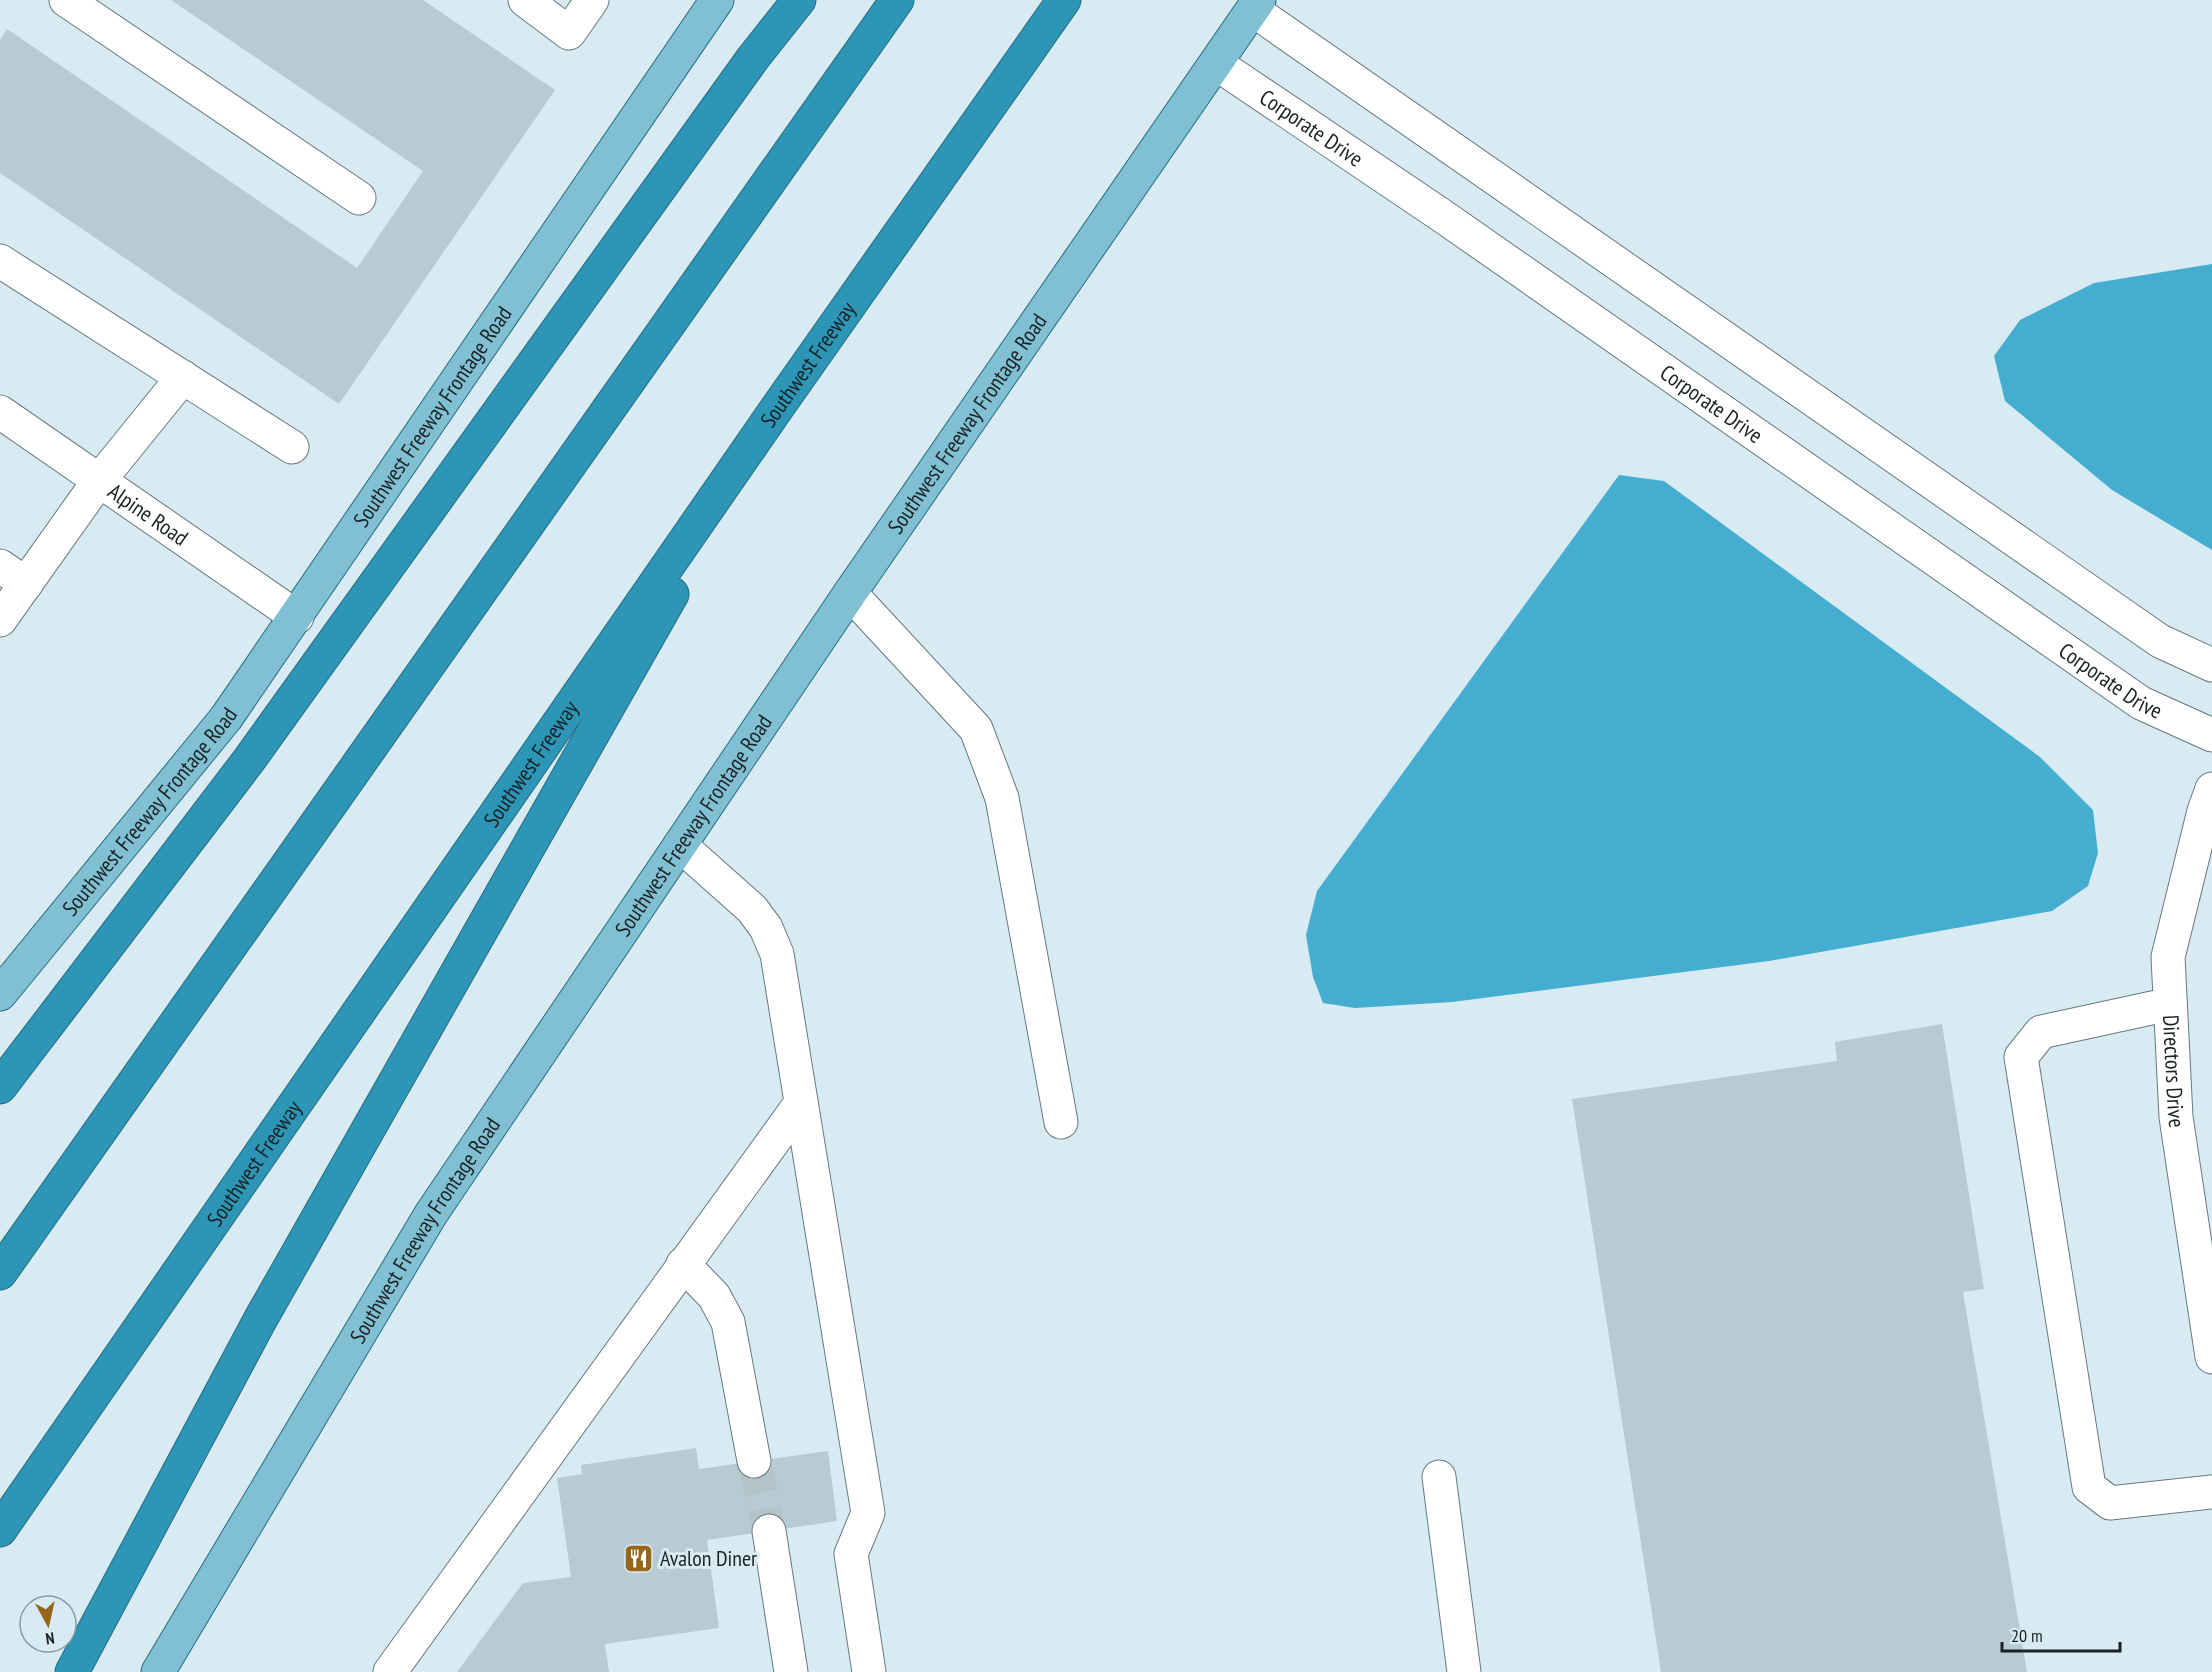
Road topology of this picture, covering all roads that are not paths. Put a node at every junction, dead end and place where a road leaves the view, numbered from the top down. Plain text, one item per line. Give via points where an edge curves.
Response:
1 (66, 0) edge
2 (525, 0) edge
3 (592, 0) edge
4 (717, 0) edge
5 (798, 0) edge
6 (897, 0) edge
7 (1064, 0) edge
8 (1256, 5) edge
9 (1217, 64) junction
10 (359, 198) dead end
11 (0, 261) edge
12 (183, 377) junction
13 (777, 408) junction
14 (0, 412) edge
15 (292, 447) dead end
16 (98, 482) junction
17 (13, 575) edge
18 (850, 592) junction
19 (297, 617) junction
20 (0, 620) edge
21 (2212, 664) edge
22 (2212, 735) edge
23 (2212, 789) edge
24 (680, 845) junction
25 (0, 994) edge
26 (2170, 1004) junction
27 (0, 1087) edge
28 (801, 1103) junction
29 (1061, 1122) dead end
30 (683, 1264) junction
31 (0, 1273) edge
32 (2212, 1357) edge
33 (754, 1461) tunnel mouth
34 (1439, 1477) dead end
35 (2212, 1492) edge
36 (0, 1530) edge
37 (769, 1531) tunnel mouth
38 (72, 1672) edge
39 (158, 1672) edge
40 (390, 1672) edge
41 (791, 1672) edge
42 (869, 1672) edge
43 (1464, 1672) edge

1 - 10 street
2 - 3 street via 569,33
4 - 19 main road, Southwest Freeway Frontage Road
5 - 27 highway via 249,760
6 - 31 highway
7 - 13 highway, Southwest Freeway
8 - 9 main road, Southwest Freeway Frontage Road
8 - 21 street via 2160,641
9 - 18 main road, Southwest Freeway Frontage Road
9 - 22 street, Corporate Drive via 1441,215 2140,703
11 - 12 street
12 - 15 street
12 - 16 street
13 - 36 highway, Southwest Freeway
13 - 38 highway via 260,1320
14 - 16 street, Alpine Road
16 - 17 street
16 - 19 street, Alpine Road
17 - 20 street
18 - 24 main road, Southwest Freeway Frontage Road
18 - 29 street via 976,729 1002,798
19 - 25 main road, Southwest Freeway Frontage Road via 226,718
23 - 26 street, Directors Drive via 2168,957
24 - 28 street via 752,909 766,928 777,954
24 - 39 main road, Southwest Freeway Frontage Road via 431,1214
26 - 32 street, Directors Drive via 2176,1117
26 - 35 street via 2041,1032 2021,1057 2089,1487 2110,1503
28 - 30 street
28 - 42 street via 868,1513 851,1554
30 - 33 street via 714,1296 728,1322
30 - 40 street
34 - 43 street
37 - 41 street

